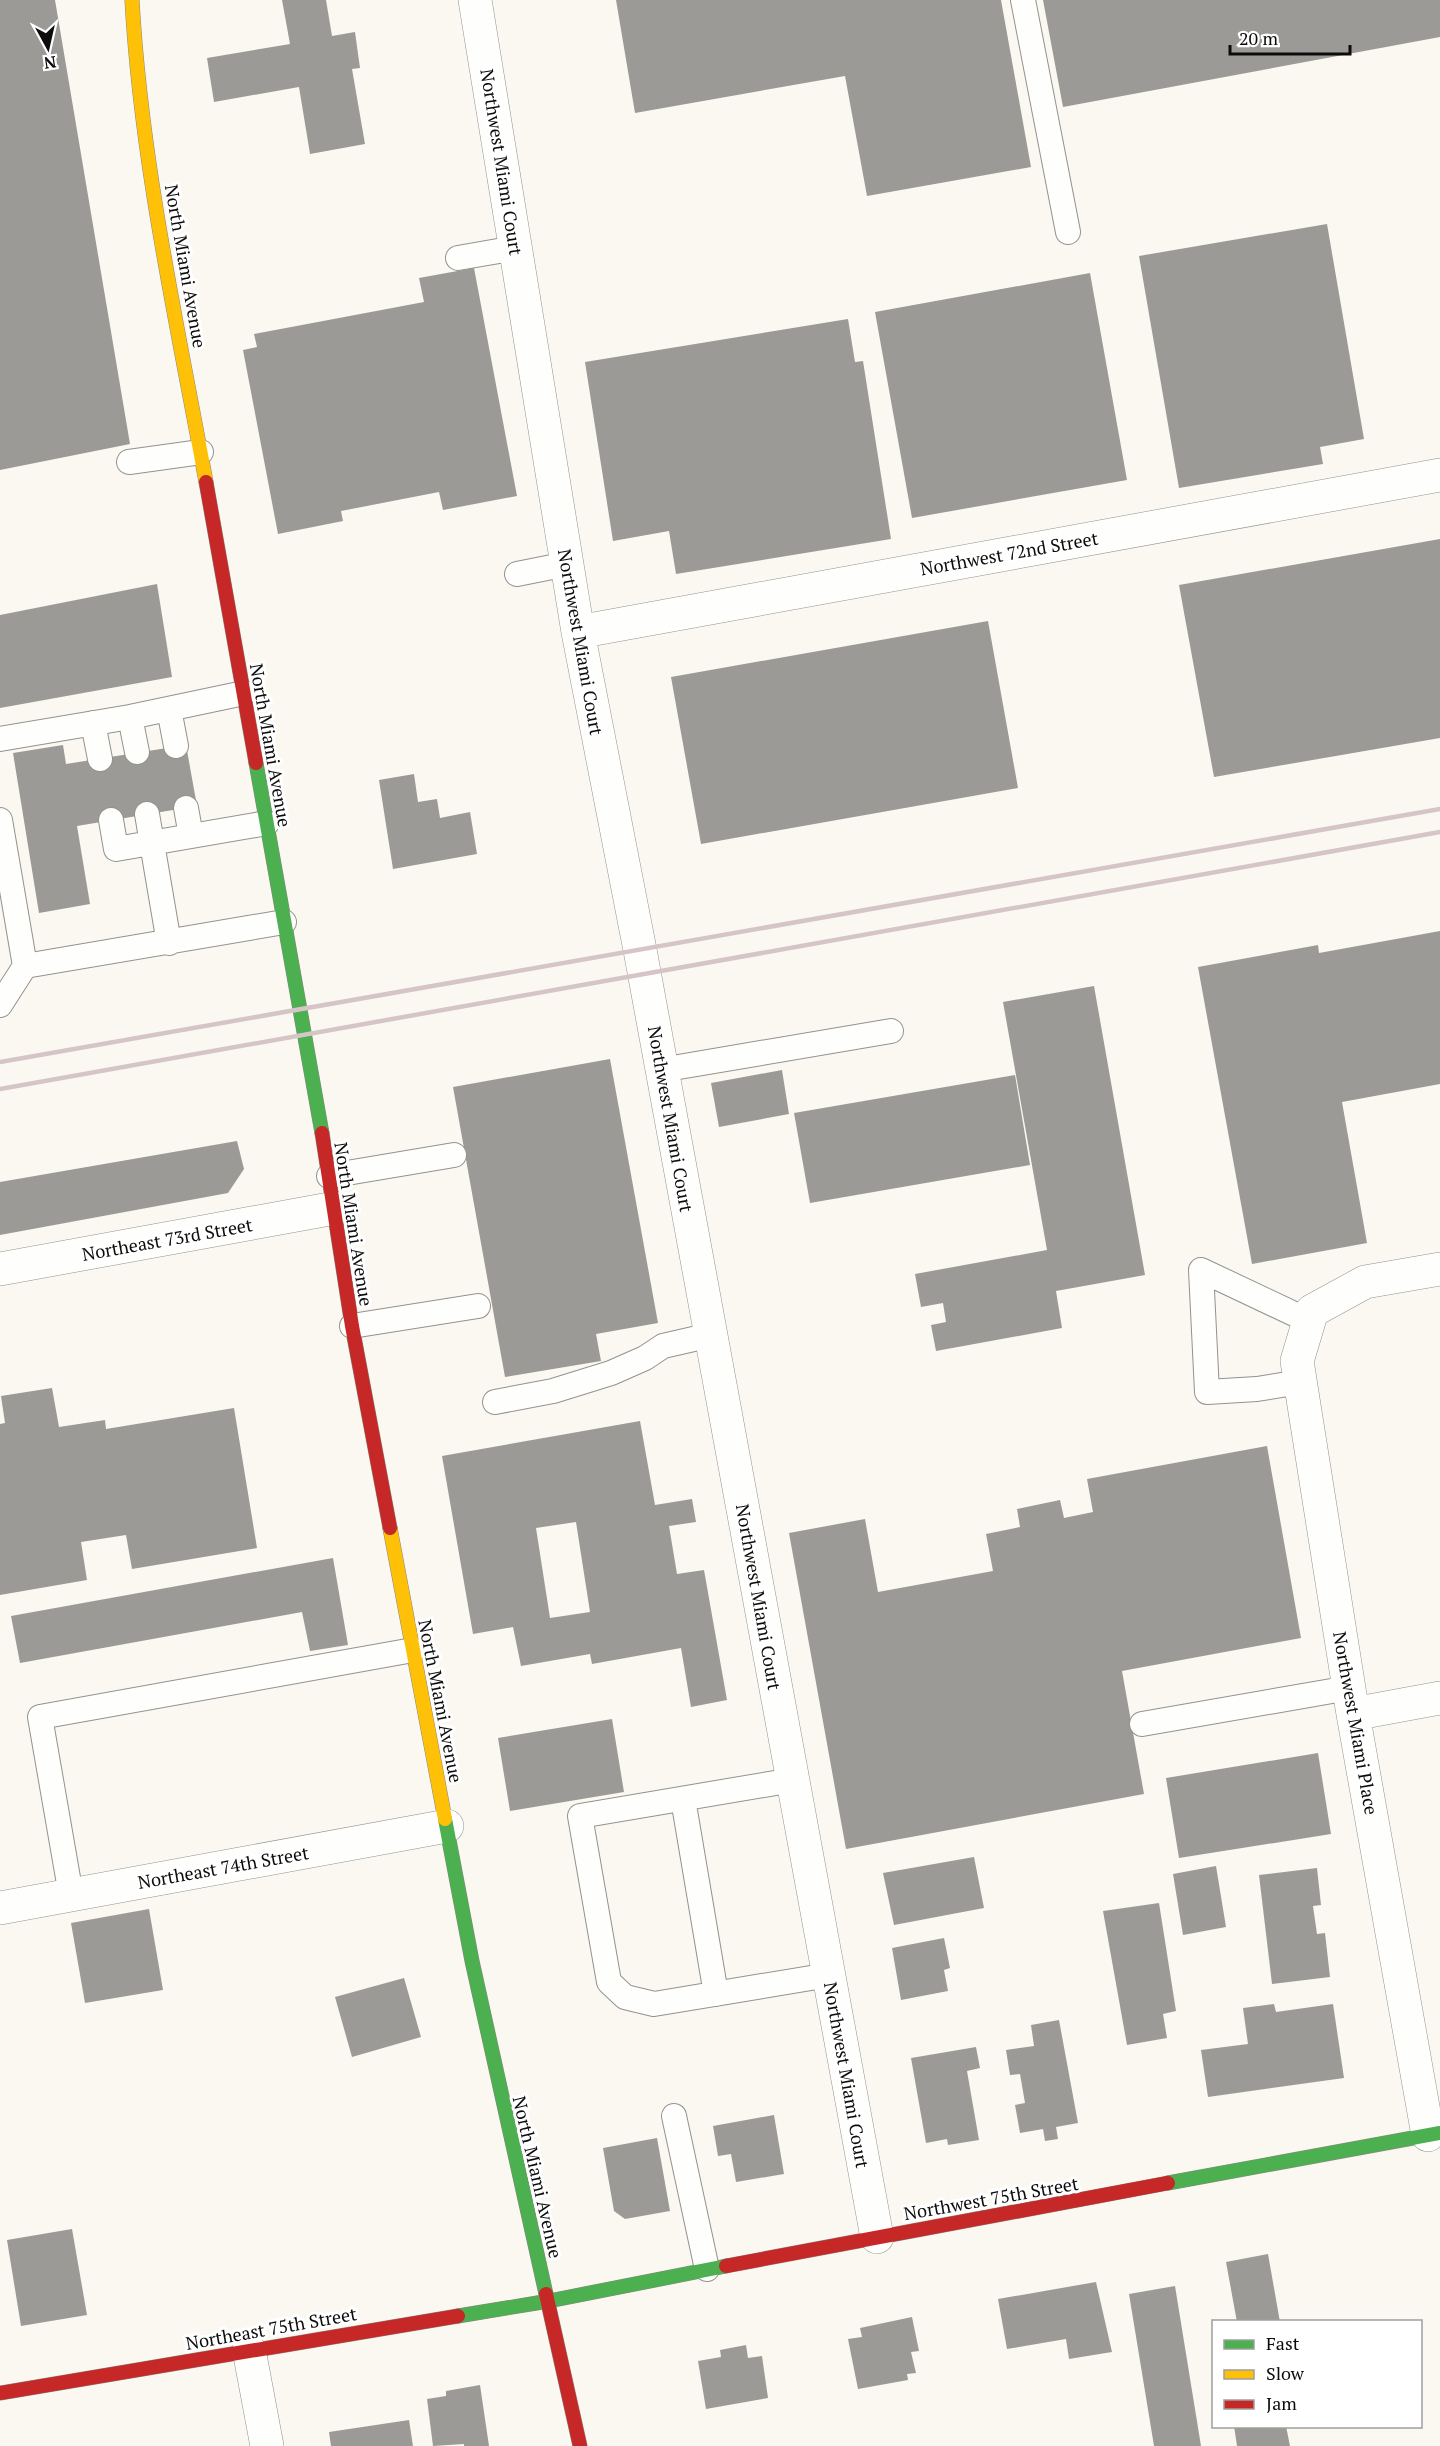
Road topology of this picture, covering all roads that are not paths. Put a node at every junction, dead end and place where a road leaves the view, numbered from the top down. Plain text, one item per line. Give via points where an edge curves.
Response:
1 (132, 0) edge
2 (475, 0) edge
3 (1023, 0) edge
4 (1068, 232) dead end
5 (516, 248) junction
6 (458, 258) dead end
7 (201, 452) junction
8 (129, 462) dead end
9 (1440, 475) edge
10 (567, 564) junction
11 (517, 574) dead end
12 (578, 632) junction
13 (244, 693) junction
14 (169, 709) junction
15 (130, 717) junction
16 (93, 723) junction
17 (0, 739) edge
18 (176, 746) dead end
19 (137, 753) dead end
20 (100, 759) dead end
21 (186, 808) dead end
22 (147, 814) dead end
23 (0, 820) edge
24 (111, 820) dead end
25 (267, 823) junction
26 (191, 836) junction
27 (152, 843) junction
28 (284, 922) junction
29 (170, 943) junction
30 (25, 966) junction
31 (0, 1005) edge
32 (891, 1031) dead end
33 (661, 1070) junction
34 (454, 1155) dead end
35 (329, 1176) junction
36 (335, 1208) junction
37 (0, 1269) edge
38 (1440, 1269) edge
39 (478, 1306) dead end
40 (1311, 1316) junction
41 (352, 1326) junction
42 (711, 1335) junction
43 (1300, 1382) junction
44 (495, 1402) dead end
45 (413, 1650) junction
46 (1440, 1698) edge
47 (1351, 1701) junction
48 (1142, 1724) dead end
49 (792, 1780) junction
50 (683, 1799) junction
51 (447, 1826) junction
52 (71, 1895) junction
53 (0, 1908) edge
54 (829, 1975) junction
55 (716, 1994) junction
56 (674, 2116) dead end
57 (1434, 2134) edge
58 (877, 2237) junction
59 (707, 2269) junction
60 (549, 2301) junction
61 (249, 2350) junction
62 (0, 2394) edge
63 (267, 2446) edge
64 (580, 2446) edge

1 - 7 main road, North Miami Avenue via 150,169
2 - 5 street, Northwest Miami Court
3 - 4 lane
5 - 6 lane
5 - 10 street, Northwest Miami Court
7 - 8 lane
7 - 13 main road, North Miami Avenue
9 - 12 street, Northwest 72nd Street
10 - 11 lane
10 - 12 street, Northwest Miami Court
12 - 33 street, Northwest Miami Court
13 - 14 lane
13 - 25 main road, North Miami Avenue
14 - 15 lane
14 - 18 lane
15 - 16 lane
15 - 19 lane
16 - 17 lane
16 - 20 lane
21 - 26 lane
22 - 27 lane
23 - 30 lane
24 - 27 lane via 116,849
25 - 26 lane
25 - 28 main road, North Miami Avenue
26 - 27 lane
27 - 29 lane
28 - 29 lane
28 - 35 main road, North Miami Avenue
29 - 30 lane
30 - 31 lane
32 - 33 lane
33 - 42 street, Northwest Miami Court
34 - 35 lane
35 - 36 main road, North Miami Avenue
36 - 37 street, Northeast 73rd Street
36 - 41 main road, North Miami Avenue
38 - 40 street via 1365,1282
39 - 41 lane
40 - 43 street, Northwest Miami Place via 1297,1361
40 - 43 lane via 1201,1270 1207,1392
41 - 45 main road, North Miami Avenue
42 - 44 lane via 663,1346 611,1373 553,1391
42 - 49 street, Northwest Miami Court
43 - 47 street, Northwest Miami Place
45 - 51 main road, North Miami Avenue
45 - 52 lane via 40,1717
46 - 47 street
47 - 48 lane
47 - 57 street, Northwest Miami Place
49 - 50 lane
49 - 54 street, Northwest Miami Court
50 - 55 lane
50 - 55 lane via 580,1816 609,1982 625,1997 654,2004
51 - 52 street, Northeast 74th Street
51 - 60 main road, North Miami Avenue via 500,2092
52 - 53 street, Northeast 74th Street
54 - 55 lane
54 - 58 street, Northwest Miami Court
56 - 59 lane
57 - 58 main road, Northwest 75th Street
58 - 59 main road, Northwest 75th Street
59 - 60 main road, Northwest 75th Street
60 - 61 main road, Northeast 75th Street
60 - 64 main road, North Miami Avenue
61 - 62 main road, Northeast 75th Street
61 - 63 street

